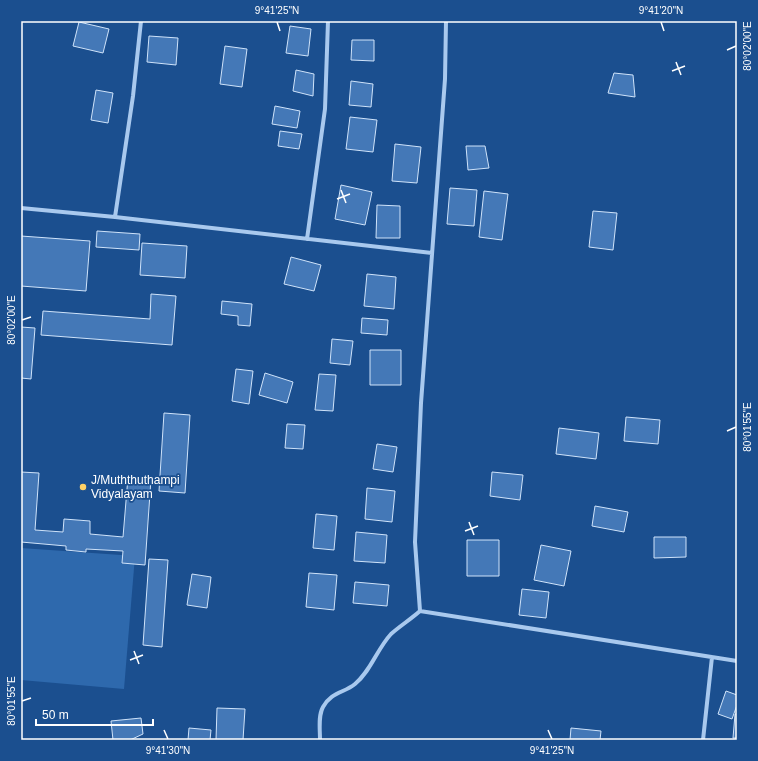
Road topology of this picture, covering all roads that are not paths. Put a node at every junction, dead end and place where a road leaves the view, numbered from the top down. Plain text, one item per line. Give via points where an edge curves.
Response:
1 (141, 21) edge
2 (328, 21) edge
3 (446, 21) edge
4 (21, 208) edge
5 (115, 217) junction
6 (307, 239) junction
7 (432, 253) junction
8 (420, 611) junction
9 (712, 657) junction
10 (737, 661) edge
11 (320, 740) edge
12 (703, 740) edge

1 - 5 street via 134,96
2 - 6 street via 325,109
3 - 7 street via 445,79
4 - 5 street
5 - 6 street
6 - 7 street
7 - 8 street via 420,403 415,542
8 - 9 street
8 - 11 street via 391,634 356,683 335,693 323,706 320,717
9 - 10 street
9 - 12 street

